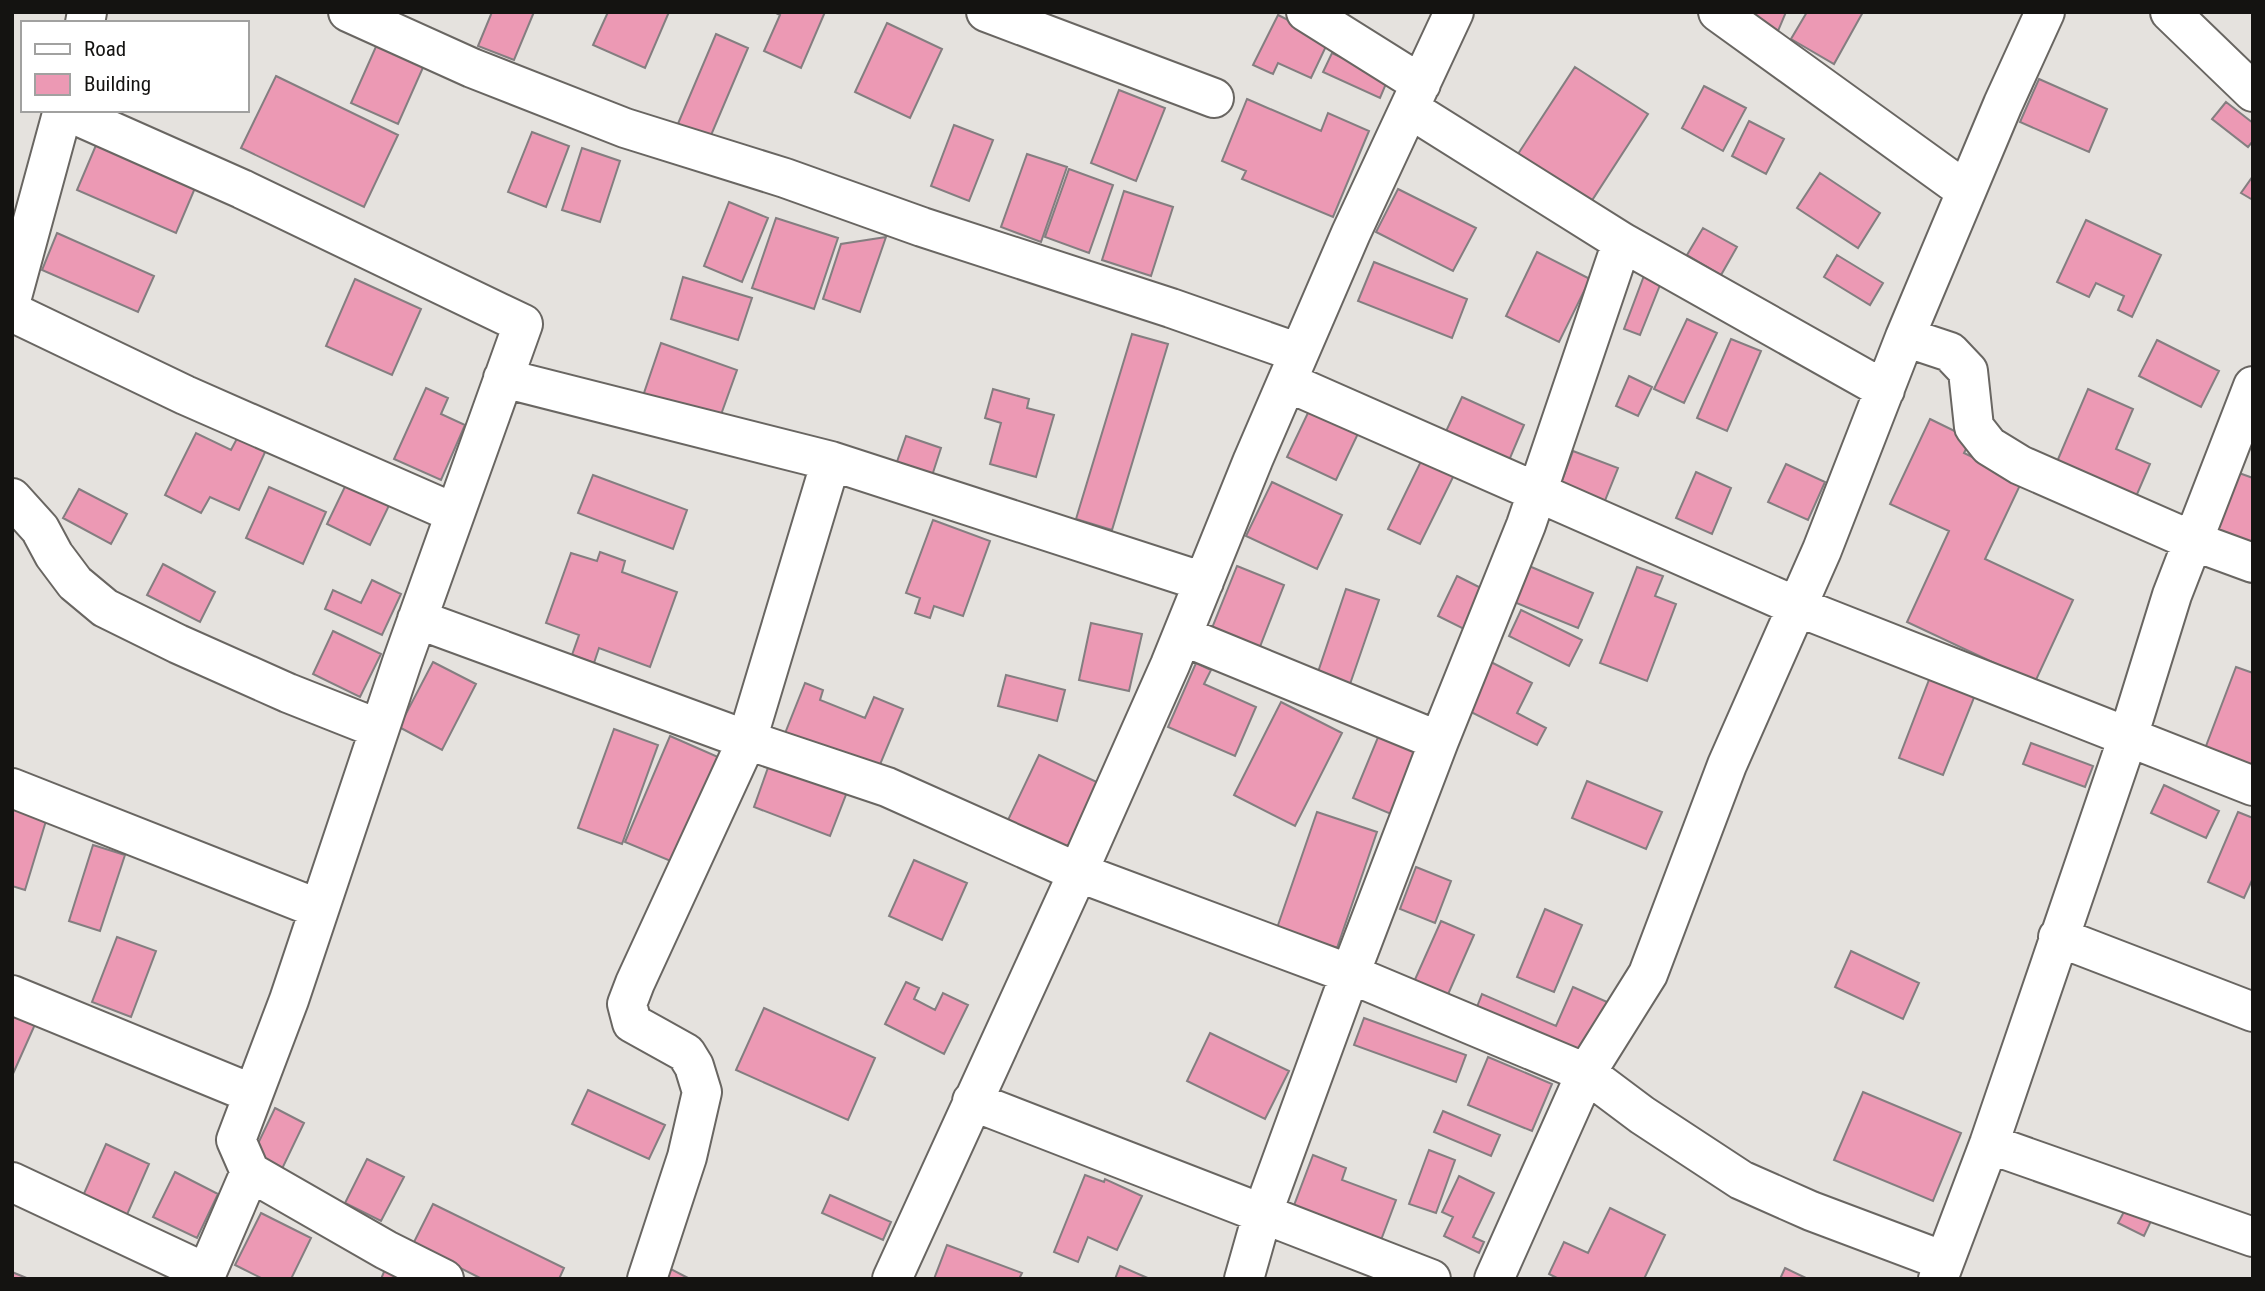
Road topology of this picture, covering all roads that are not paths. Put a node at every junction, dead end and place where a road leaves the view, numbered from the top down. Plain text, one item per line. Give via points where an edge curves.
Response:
1 (348, 12) edge
2 (986, 12) edge
3 (1307, 12) edge
4 (1454, 12) edge
5 (1718, 12) edge
6 (2045, 12) edge
7 (2170, 12) edge
8 (401, 23) edge
9 (2253, 92) edge
10 (1416, 96) junction
11 (1214, 98) dead end
12 (63, 112) edge
13 (69, 112) edge
14 (1966, 191) junction
15 (23, 217) edge
16 (1622, 242) junction
17 (12, 297) edge
18 (12, 312) edge
19 (1905, 337) junction
20 (1293, 368) junction
21 (503, 379) junction
22 (2253, 386) edge
23 (1885, 390) junction
24 (831, 461) junction
25 (1537, 493) junction
26 (12, 498) edge
27 (454, 513) junction
28 (2193, 541) junction
29 (2253, 563) edge
30 (1204, 582) junction
31 (1798, 607) junction
32 (417, 619) junction
33 (1182, 636) junction
34 (379, 729) junction
35 (2128, 737) junction
36 (747, 740) junction
37 (1439, 741) junction
38 (2253, 786) edge
39 (12, 788) edge
40 (1077, 872) junction
41 (319, 909) junction
42 (2059, 937) junction
43 (1350, 974) junction
44 (12, 995) edge
45 (2253, 1012) edge
46 (1586, 1073) junction
47 (253, 1094) junction
48 (972, 1101) junction
49 (1989, 1144) junction
50 (250, 1172) junction
51 (12, 1182) edge
52 (1263, 1212) junction
53 (2253, 1237) edge
54 (378, 1264) edge
55 (1941, 1270) edge
56 (205, 1276) edge
57 (444, 1279) edge
58 (647, 1279) edge
59 (892, 1279) edge
60 (1244, 1279) edge
61 (1431, 1279) edge
62 (1494, 1279) edge

1 - 8 street
2 - 11 street
3 - 10 street
4 - 10 street
5 - 14 street
6 - 14 street
7 - 9 street
8 - 20 street via 472,68 625,128 1147,300
10 - 16 street
10 - 20 street
12 - 15 street
13 - 21 street via 242,189 523,324
14 - 19 street
15 - 17 street
16 - 23 street
16 - 25 street
18 - 27 street via 186,395
19 - 23 street
19 - 28 street via 1950,352 1968,371 1974,427 1989,446 2020,465
20 - 25 street
20 - 30 street
21 - 24 street
21 - 27 street
22 - 28 street
23 - 31 street
24 - 30 street
24 - 36 street
25 - 31 street
25 - 37 street
26 - 34 street via 40,529 75,583 105,608 263,682
27 - 32 street
28 - 29 street
28 - 35 street
30 - 33 street
31 - 35 street
31 - 46 street via 1727,765 1648,974
32 - 34 street
32 - 36 street
33 - 37 street
33 - 40 street
34 - 41 street
35 - 38 street
35 - 42 street
36 - 40 street via 887,787
36 - 58 street via 627,1004 632,1023 685,1053 702,1091 687,1157
37 - 43 street
39 - 41 street
40 - 43 street
40 - 48 street
41 - 47 street
42 - 45 street
42 - 49 street
43 - 46 street
43 - 52 street
44 - 47 street
46 - 55 street via 1741,1180
46 - 62 street
47 - 50 street via 236,1140
48 - 52 street
48 - 59 street
49 - 53 street
49 - 55 street
50 - 54 street
50 - 56 street
51 - 56 street
52 - 60 street
52 - 61 street
54 - 57 street

